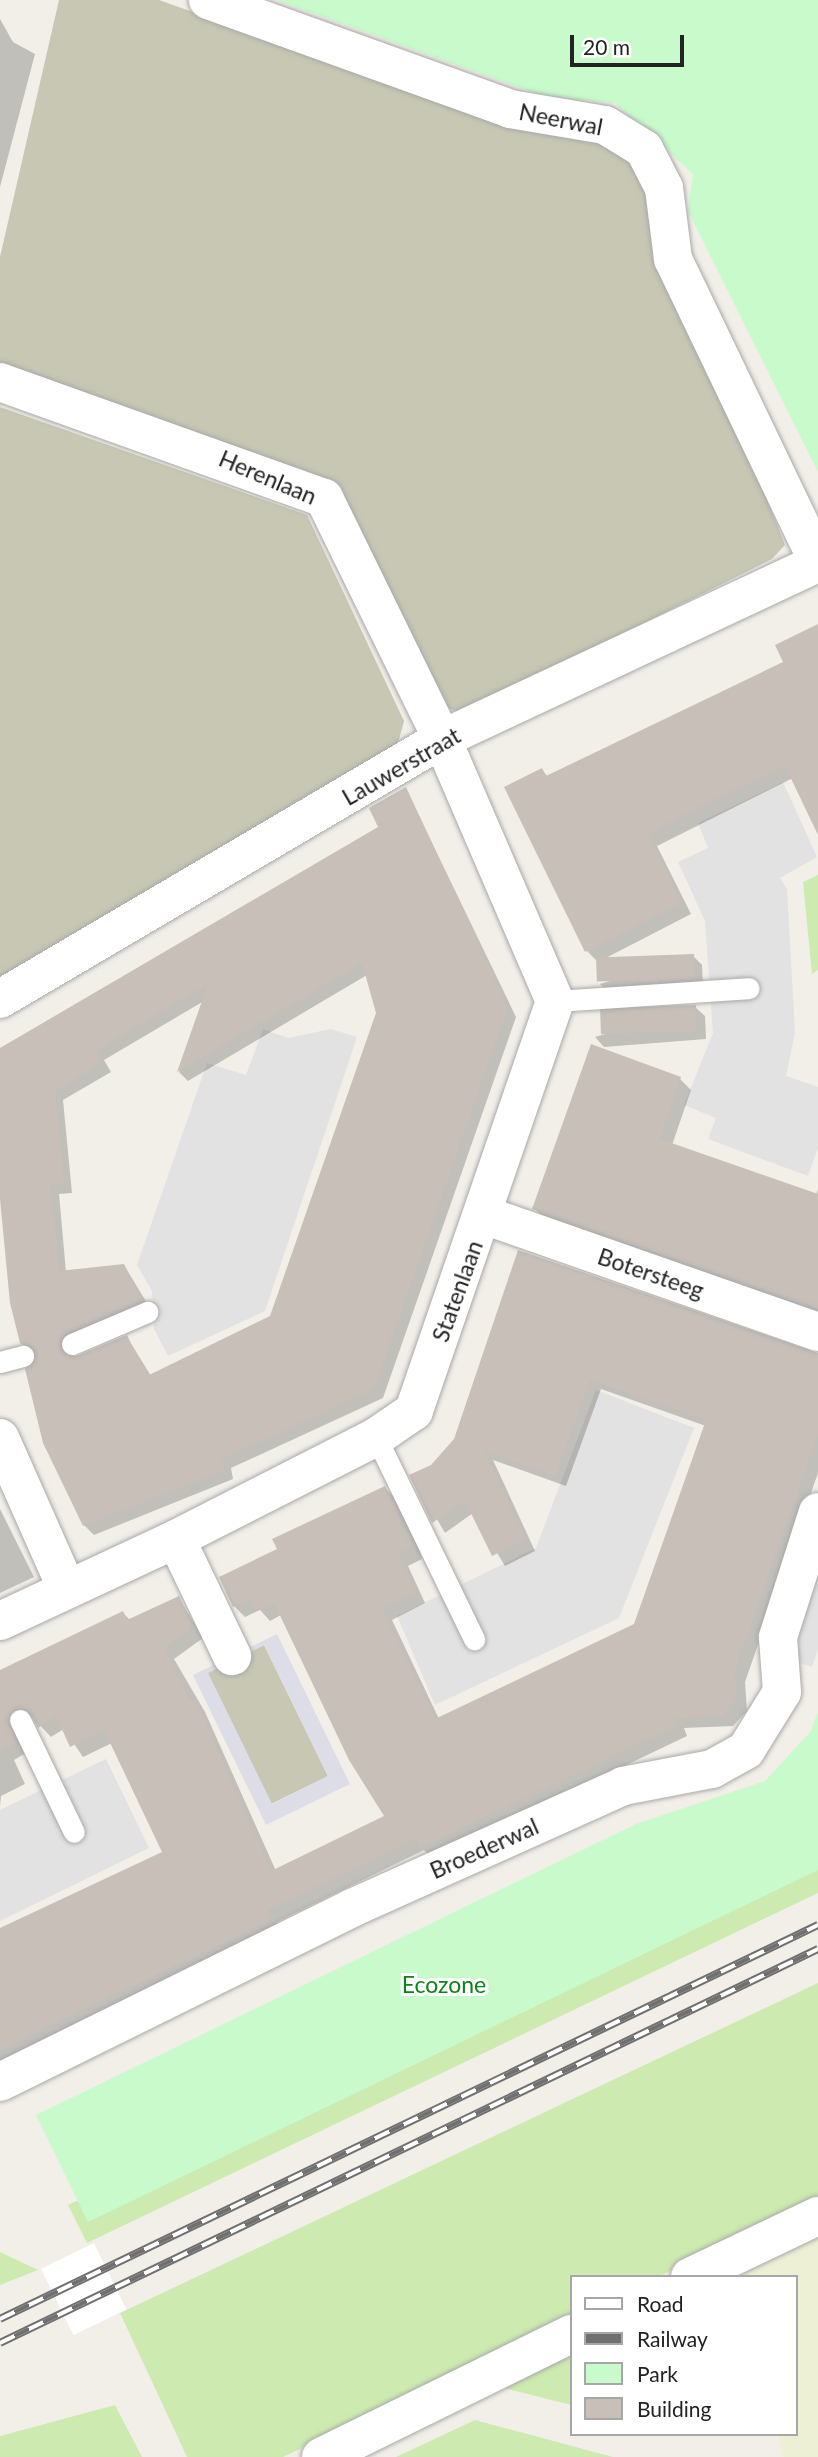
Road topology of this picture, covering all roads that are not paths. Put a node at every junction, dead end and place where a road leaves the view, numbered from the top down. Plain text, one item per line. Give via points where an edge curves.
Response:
1 (208, 0) edge
2 (0, 382) edge
3 (818, 562) edge
4 (442, 739) junction
5 (749, 988) dead end
6 (0, 999) edge
7 (555, 1001) junction
8 (484, 1215) junction
9 (147, 1312) dead end
10 (818, 1332) edge
11 (72, 1344) dead end
12 (23, 1356) dead end
13 (0, 1362) edge
14 (376, 1437) junction
15 (0, 1438) edge
16 (818, 1512) edge
17 (176, 1539) junction
18 (66, 1589) junction
19 (0, 1621) edge
20 (474, 1639) dead end
21 (232, 1656) dead end
22 (20, 1720) dead end
23 (74, 1832) dead end
24 (0, 2082) edge
25 (818, 2216) edge
26 (694, 2275) edge
27 (570, 2334) edge
28 (321, 2457) edge

1 - 3 street, Neerwal via 510,109 605,125 644,149 664,188 673,259
2 - 4 street, Herenlaan via 324,498
3 - 4 street, Lauwerstraat
4 - 6 street, Lauwerstraat
4 - 7 street
5 - 7 lane
7 - 8 street, Statenlaan
8 - 10 street, Botersteeg
8 - 14 street, Statenlaan via 414,1411
9 - 11 lane
12 - 13 lane
14 - 17 street, Statenlaan
14 - 20 lane
15 - 18 street
16 - 24 street, Broederwal via 778,1637 782,1692 747,1750 712,1769 623,1786 352,1908
17 - 18 street, Statenlaan
17 - 21 street
18 - 19 street, Statenlaan
22 - 23 lane
25 - 26 street
27 - 28 street

